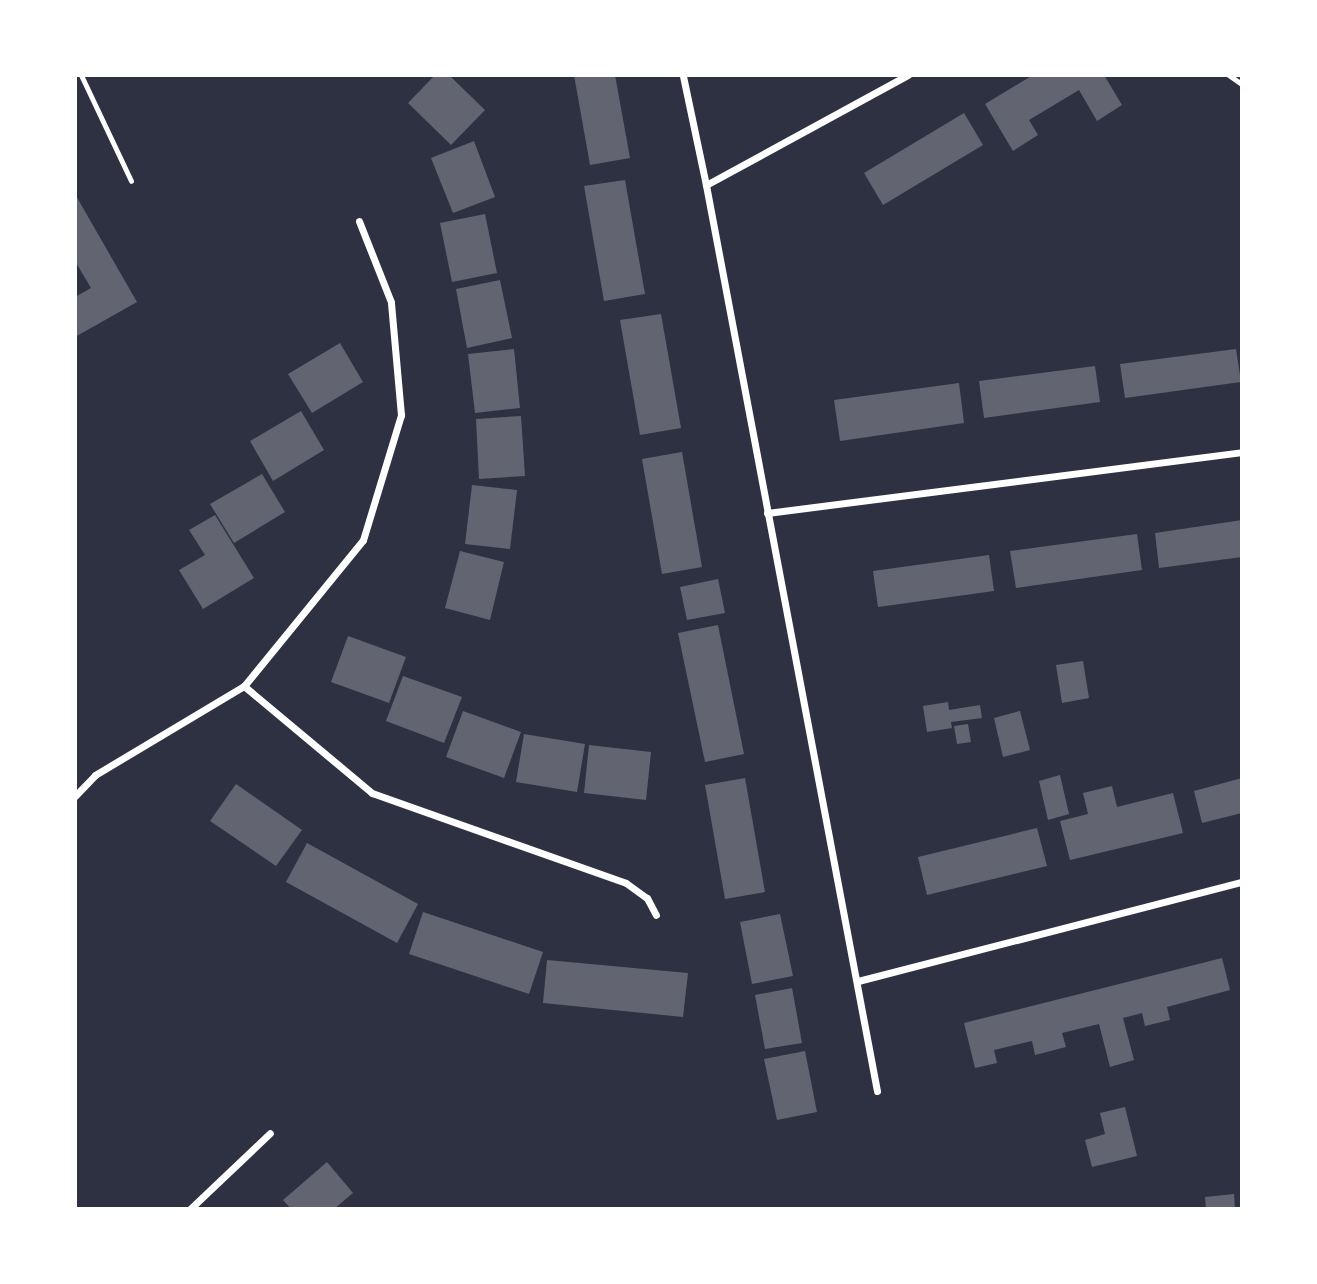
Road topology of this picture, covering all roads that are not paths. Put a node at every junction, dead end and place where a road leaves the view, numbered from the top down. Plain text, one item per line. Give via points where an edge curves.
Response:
1 (81, 75) edge
2 (908, 75) edge
3 (683, 76) edge
4 (131, 181) dead end
5 (706, 185) junction
6 (359, 221) dead end
7 (1242, 452) edge
8 (767, 513) junction
9 (244, 686) junction
10 (75, 796) edge
11 (1242, 882) edge
12 (656, 915) dead end
13 (858, 981) junction
14 (877, 1091) dead end
15 (270, 1133) dead end
16 (190, 1209) edge

1 - 4 lane
2 - 5 street
3 - 5 street
5 - 8 street
6 - 9 street via 391,302 401,415 363,540
7 - 8 street
8 - 13 street
9 - 10 street via 95,775
9 - 12 street via 372,793 626,883 647,898
11 - 13 street
13 - 14 street
15 - 16 street

